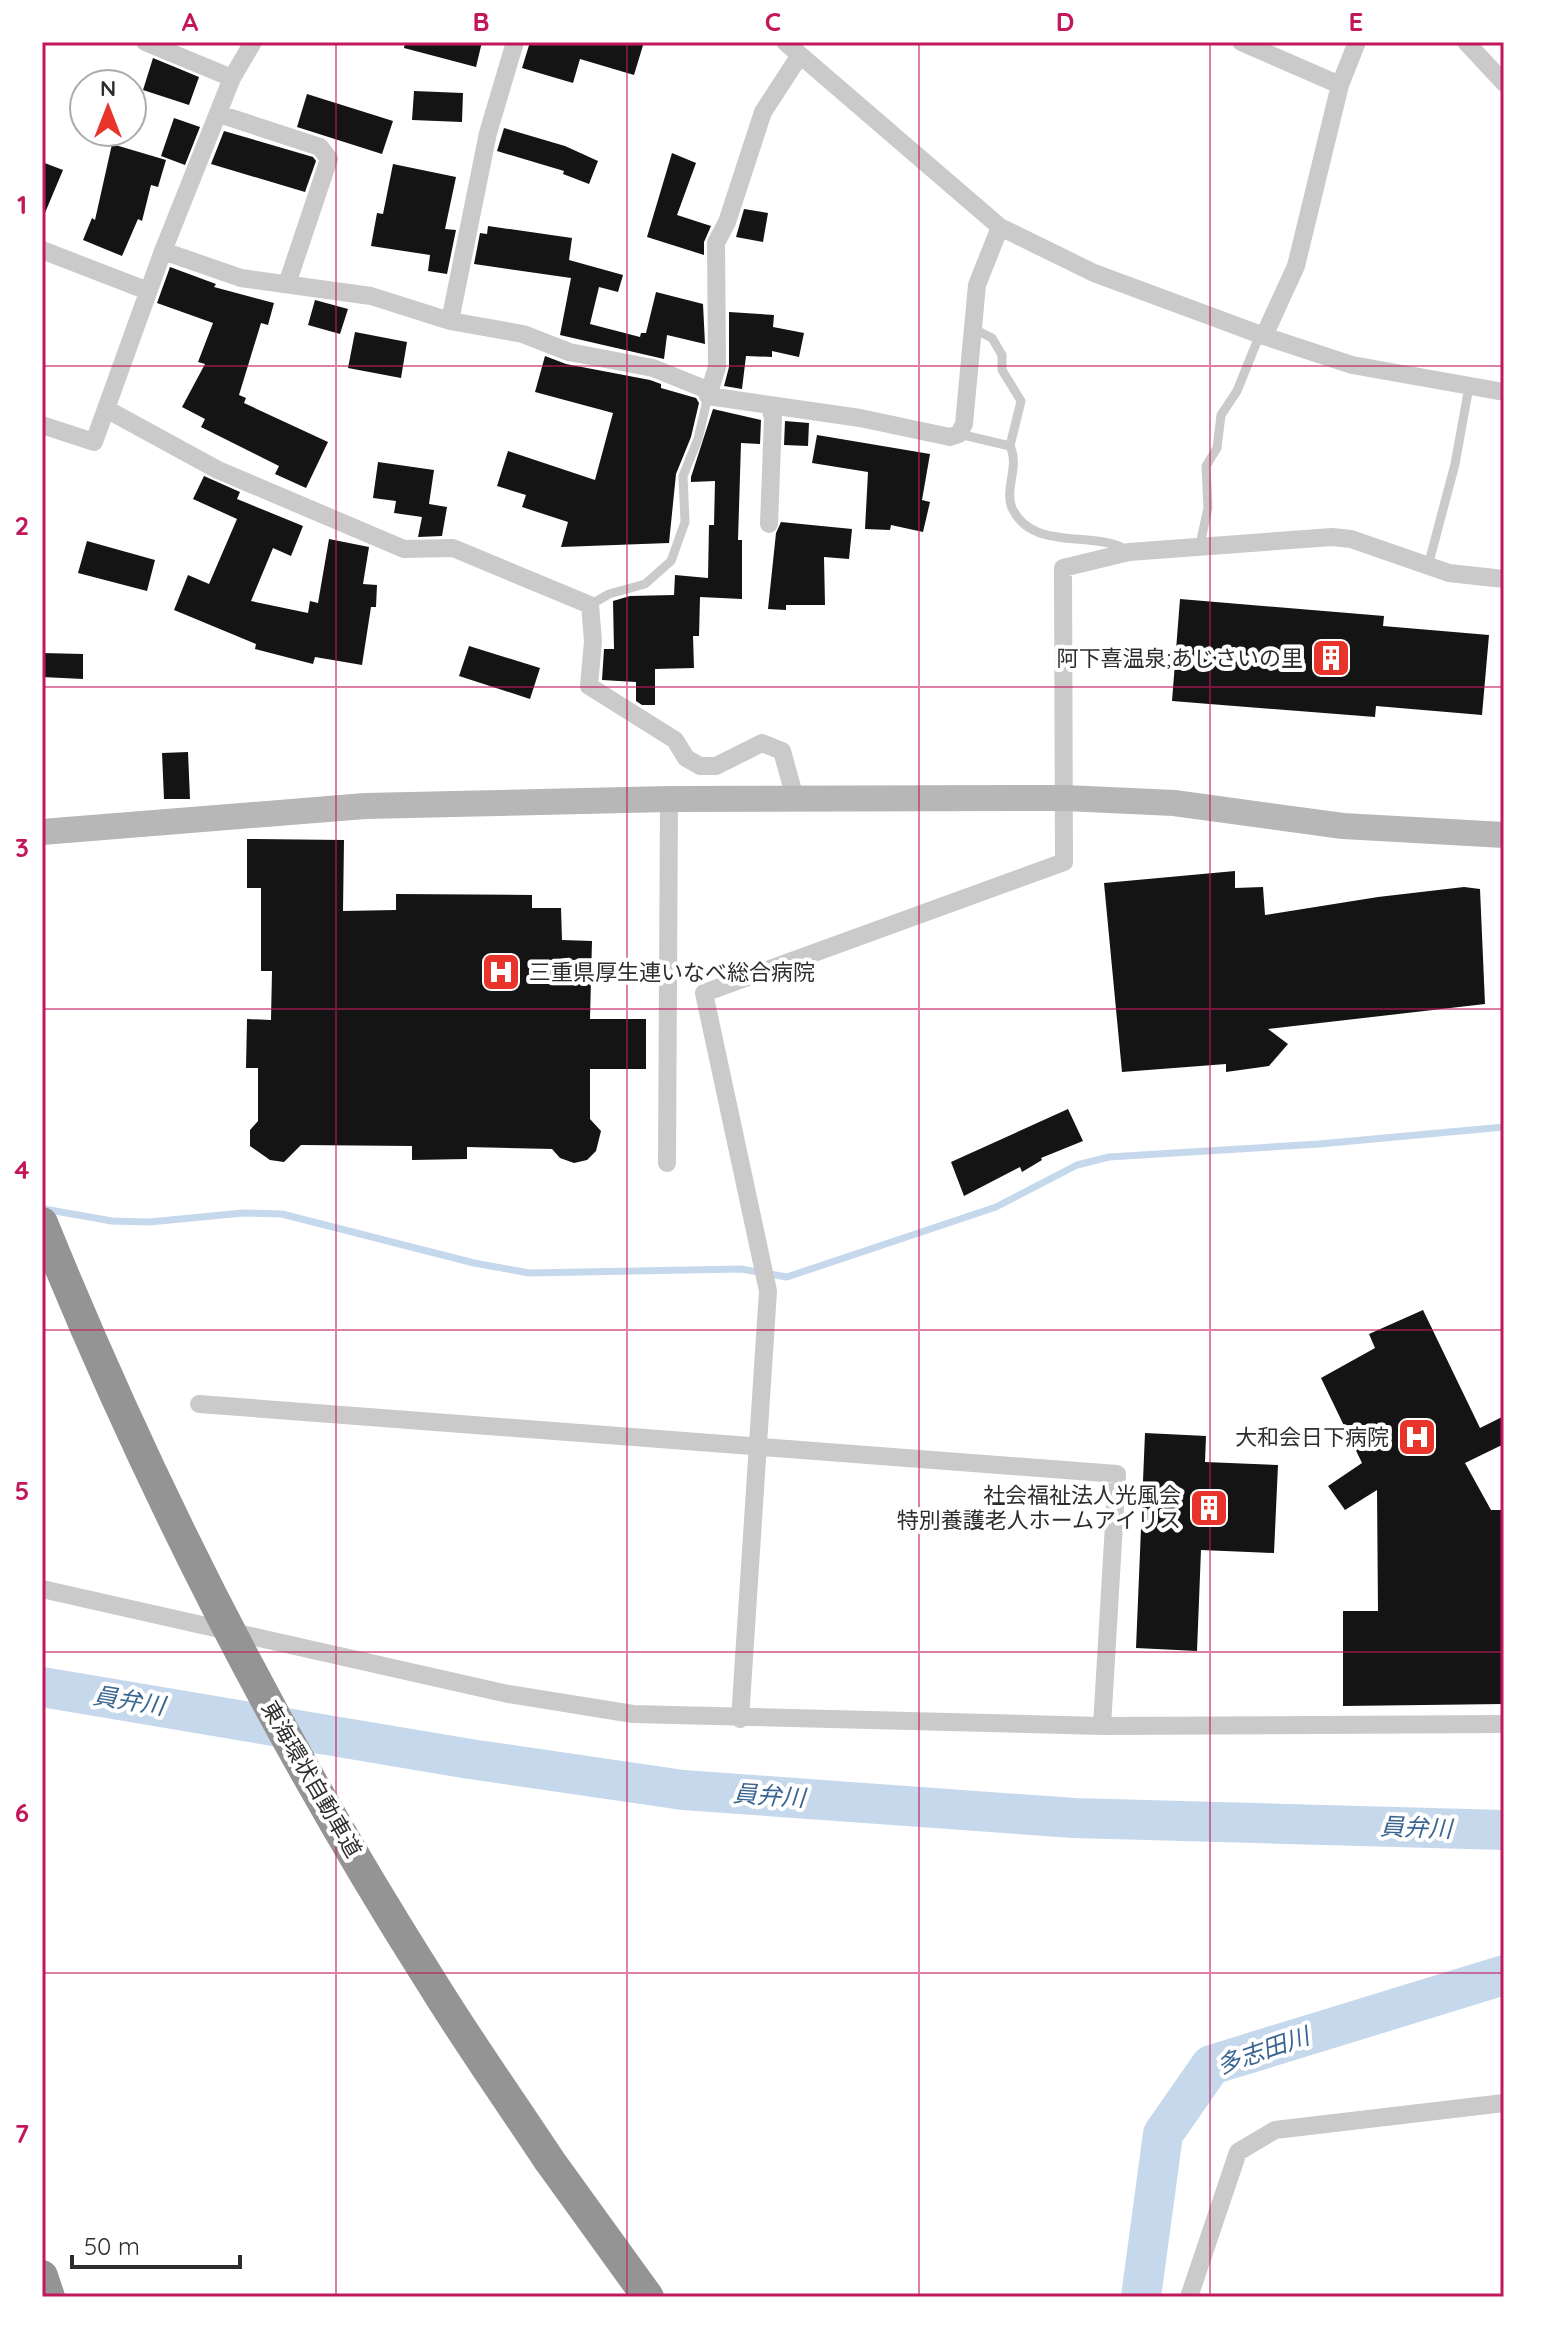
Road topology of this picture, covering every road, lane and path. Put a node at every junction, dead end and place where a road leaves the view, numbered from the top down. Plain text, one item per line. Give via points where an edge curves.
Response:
1 (145, 42) edge
2 (253, 42) edge
3 (515, 42) edge
4 (1241, 42) edge
5 (1357, 42) edge
6 (1466, 42) edge
7 (792, 46) edge
8 (232, 78) junction
9 (1504, 83) edge
10 (1340, 85) junction
11 (219, 114) junction
12 (1000, 227) junction
13 (42, 250) edge
14 (163, 251) junction
15 (287, 284) junction
16 (148, 291) junction
17 (450, 321) junction
18 (974, 329) junction
19 (1262, 335) junction
20 (1469, 387) junction
21 (1504, 392) edge
22 (709, 393) junction
23 (770, 407) junction
24 (108, 410) junction
25 (42, 425) edge
26 (959, 434) junction
27 (1010, 446) junction
28 (769, 524) dead end
29 (1199, 550) junction
30 (1129, 552) junction
31 (1428, 566) junction
32 (1504, 579) edge
33 (590, 605) junction
34 (795, 798) junction
35 (1065, 798) junction
36 (669, 799) junction
37 (42, 832) edge
38 (1504, 835) edge
39 (667, 1163) dead end
40 (42, 1223) edge
41 (199, 1404) dead end
42 (757, 1447) junction
43 (42, 1589) edge
44 (740, 1719) junction
45 (1504, 1724) edge
46 (1102, 1726) junction
47 (1504, 2103) edge
48 (42, 2276) edge
49 (49, 2297) edge
50 (648, 2297) edge
51 (1189, 2297) edge

1 - 8 street
2 - 8 street
3 - 17 street via 488,133
4 - 10 street
5 - 10 street
6 - 9 street
7 - 12 street
7 - 22 street via 716,243 717,367
8 - 11 street
10 - 19 street via 1296,266
11 - 14 street
11 - 15 street via 320,147 329,159
12 - 18 street via 980,273
12 - 19 street via 1094,273
13 - 16 street
14 - 15 street via 241,278
14 - 16 street
15 - 17 street via 371,296
16 - 24 street
17 - 22 street via 653,368
18 - 26 street
18 - 27 lane via 992,338 1002,355 1002,370 1021,401
19 - 20 street via 1352,365
19 - 29 lane via 1221,415 1217,448 1206,466 1208,508
20 - 21 street
20 - 31 lane
22 - 23 street
22 - 33 lane via 683,476 685,522 671,561 645,584
23 - 26 street via 950,437
23 - 28 street
24 - 25 street via 94,442
24 - 33 street via 218,470 404,549 453,548
26 - 27 lane
27 - 30 lane via 1010,504 1017,516 1042,534 1114,542
29 - 30 street
29 - 31 street via 1332,537
30 - 35 street via 1063,568
31 - 32 street
33 - 34 street via 589,686 675,740 686,758 700,766 716,766 762,743 782,751
34 - 35 street
34 - 36 street
35 - 38 street via 1174,803 1343,826
35 - 42 street via 1064,862 704,993 768,1291
36 - 37 street via 321,808
36 - 39 street
40 - 50 highway, 東海環状自動車道, bridge via 165,1503 316,1789 431,1982
41 - 42 street
42 - 44 street
42 - 46 street via 1117,1474
43 - 44 street via 508,1694 633,1714
44 - 46 street via 856,1717
45 - 46 street
47 - 51 street via 1275,2130 1238,2152
48 - 49 highway

